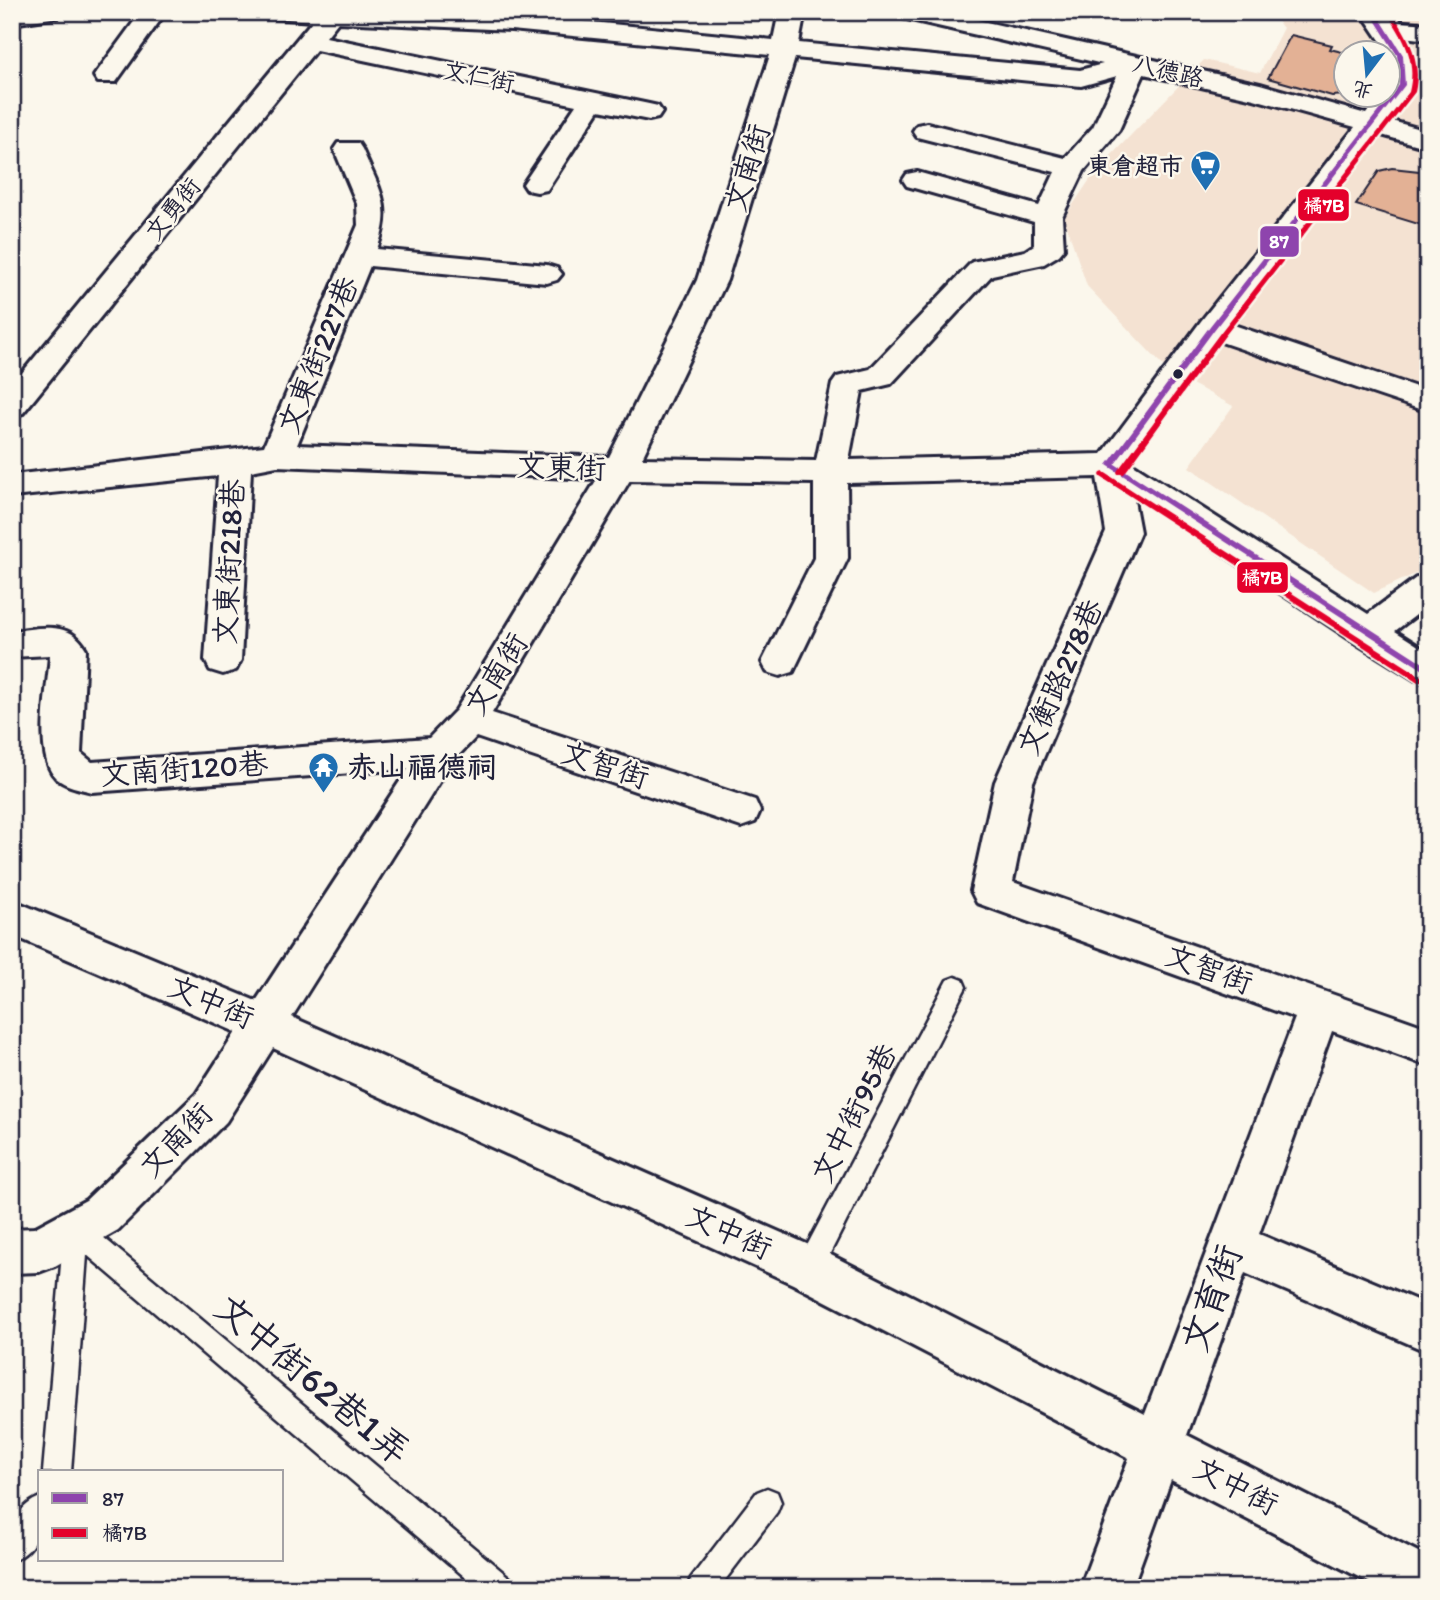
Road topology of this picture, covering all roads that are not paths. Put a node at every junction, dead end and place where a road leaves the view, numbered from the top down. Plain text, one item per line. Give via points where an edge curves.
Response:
1 (50, 12) edge
2 (154, 12) edge
3 (271, 12) edge
4 (792, 12) edge
5 (907, 12) edge
6 (332, 13) edge
7 (12, 16) edge
8 (1379, 20) edge
9 (1428, 32) edge
10 (309, 41) junction
11 (784, 51) junction
12 (1136, 63) junction
13 (107, 76) dead end
14 (592, 100) junction
15 (649, 112) dead end
16 (1374, 124) junction
17 (927, 131) dead end
18 (1428, 140) edge
19 (348, 149) dead end
20 (1071, 168) junction
21 (917, 180) dead end
22 (537, 184) dead end
23 (1048, 217) junction
24 (359, 256) junction
25 (547, 274) dead end
26 (1212, 328) junction
27 (1428, 402) edge
28 (12, 406) edge
29 (277, 455) junction
30 (235, 463) junction
31 (1111, 465) junction
32 (620, 469) junction
33 (830, 472) junction
34 (12, 486) edge
35 (1428, 587) edge
36 (1367, 633) junction
37 (12, 644) edge
38 (223, 660) dead end
39 (780, 662) dead end
40 (1428, 670) edge
41 (468, 720) junction
42 (439, 752) junction
43 (741, 811) dead end
44 (991, 891) joint
45 (12, 918) edge
46 (955, 986) dead end
47 (1319, 1009) junction
48 (266, 1025) junction
49 (1428, 1047) edge
50 (76, 1230) junction
51 (1231, 1244) junction
52 (12, 1251) edge
53 (809, 1268) junction
54 (1428, 1329) edge
55 (1157, 1445) junction
56 (57, 1470) edge
57 (767, 1502) dead end
58 (38, 1514) edge
59 (12, 1547) edge
60 (1428, 1585) edge
61 (500, 1588) edge
62 (701, 1588) edge
63 (1106, 1588) edge

1 - 7 street
2 - 13 street
3 - 6 street
4 - 11 street, 文南街
5 - 12 street, 八德路
6 - 10 street, 文勇街
6 - 11 street via 510,22
8 - 9 street
8 - 16 street via 1401,54 1405,72 1402,85
10 - 14 street, 文仁街
10 - 28 street, 文勇街
11 - 12 street via 1081,78
11 - 32 street, 文南街 via 712,280
12 - 16 street, 八德路
12 - 20 street via 1105,130
14 - 15 street, 文仁街
14 - 22 street
16 - 18 street, 八德路
16 - 26 street
17 - 20 street
19 - 24 street, 文東街227巷 via 371,204 372,225
20 - 23 street
21 - 23 street
23 - 33 street via 1049,249 1034,258 982,268 880,377 848,384
24 - 25 street, 文東街227巷
24 - 29 street, 文東街227巷
26 - 27 street
26 - 31 street
29 - 30 street, 文東街
29 - 32 street, 文東街
30 - 34 street, 文東街
30 - 38 street, 文東街218巷
31 - 33 street, 文東街
31 - 36 street
31 - 44 street, 文衡路278巷 via 1123,532 1014,782
32 - 33 street, 文東街
32 - 41 street, 文南街
33 - 39 street via 831,558
35 - 36 street
36 - 40 street
37 - 42 street, 文南街120巷 via 55,640 68,649 62,753 65,764 76,773 92,777
41 - 42 street, 文南街
41 - 43 street, 文智街
42 - 48 street, 文南街
44 - 47 street, 文智街
45 - 48 street, 文中街
46 - 53 lane, 文中街95巷
47 - 49 street, 文智街
47 - 51 street, 文育街
48 - 50 street, 文南街 via 211,1108 102,1215
48 - 53 street, 文中街
50 - 52 street, 文南街 via 39,1250
50 - 56 lane
50 - 61 lane, 文中街62巷1弄
51 - 54 street
51 - 55 street, 文育街
53 - 55 street, 文中街
55 - 60 street, 文中街
55 - 63 street, 文育街
57 - 62 lane
58 - 59 lane

